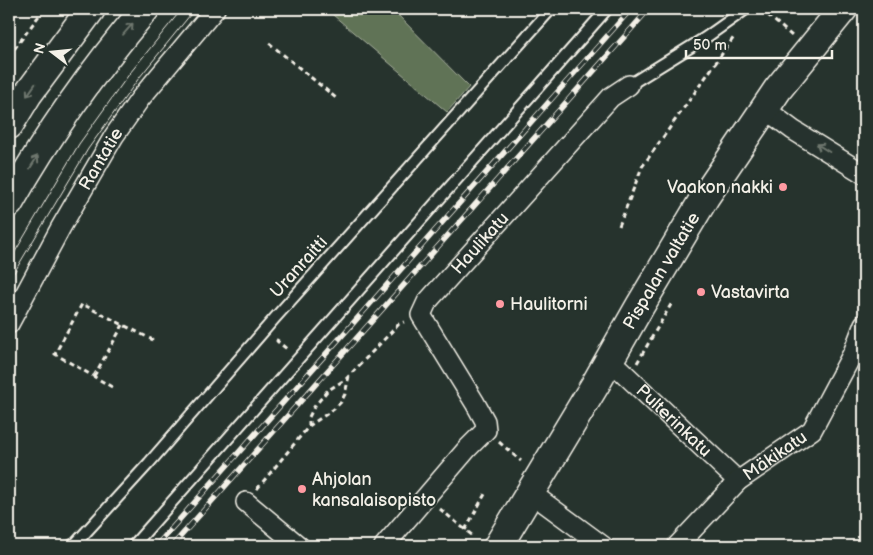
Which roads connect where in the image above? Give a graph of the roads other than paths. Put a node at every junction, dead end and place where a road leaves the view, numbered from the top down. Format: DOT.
graph roads {
  1 [pos="91,9"];
  2 [pos="145,9"];
  3 [pos="215,9"];
  4 [pos="551,9"];
  5 [pos="607,9"];
  6 [pos="746,9"];
  7 [pos="843,9"];
  8 [pos="629,85"];
  9 [pos="764,109"];
  10 [pos="9,125"];
  11 [pos="864,174"];
  12 [pos="9,204"];
  13 [pos="9,324"];
  14 [pos="864,324"];
  15 [pos="619,368"];
  16 [pos="738,481"];
  17 [pos="531,494"];
  18 [pos="246,502"];
  19 [pos="71,546"];
  20 [pos="133,546"];
  21 [pos="299,546"];
  22 [pos="384,546"];
  23 [pos="498,546"];
  24 [pos="603,546"];
  25 [pos="677,546"];
  1 -- 10 [label="main road, one-way"];
  12 -- 2 [label="main road, one-way"];
  3 -- 13 [label="street, Rantatie"];
  4 -- 19 [label="lane, Uranraitti"];
  5 -- 20 [label="lane"];
  6 -- 8 [label="lane"];
  7 -- 9 [label="main road, Pispalan valtatie"];
  8 -- 22 [label="street, Haulikatu"];
  11 -- 9 [label="street, one-way"];
  9 -- 15 [label="main road, Pispalan valtatie"];
  14 -- 16 [label="street, Mäkikatu"];
  15 -- 16 [label="street, Pulterinkatu"];
  15 -- 17 [label="main road, Pispalan valtatie"];
  16 -- 25 [label="street, Mäkikatu"];
  17 -- 23 [label="main road, Pispalan valtatie"];
  17 -- 24 [label="street"];
  18 -- 21 [label="street"];
}
